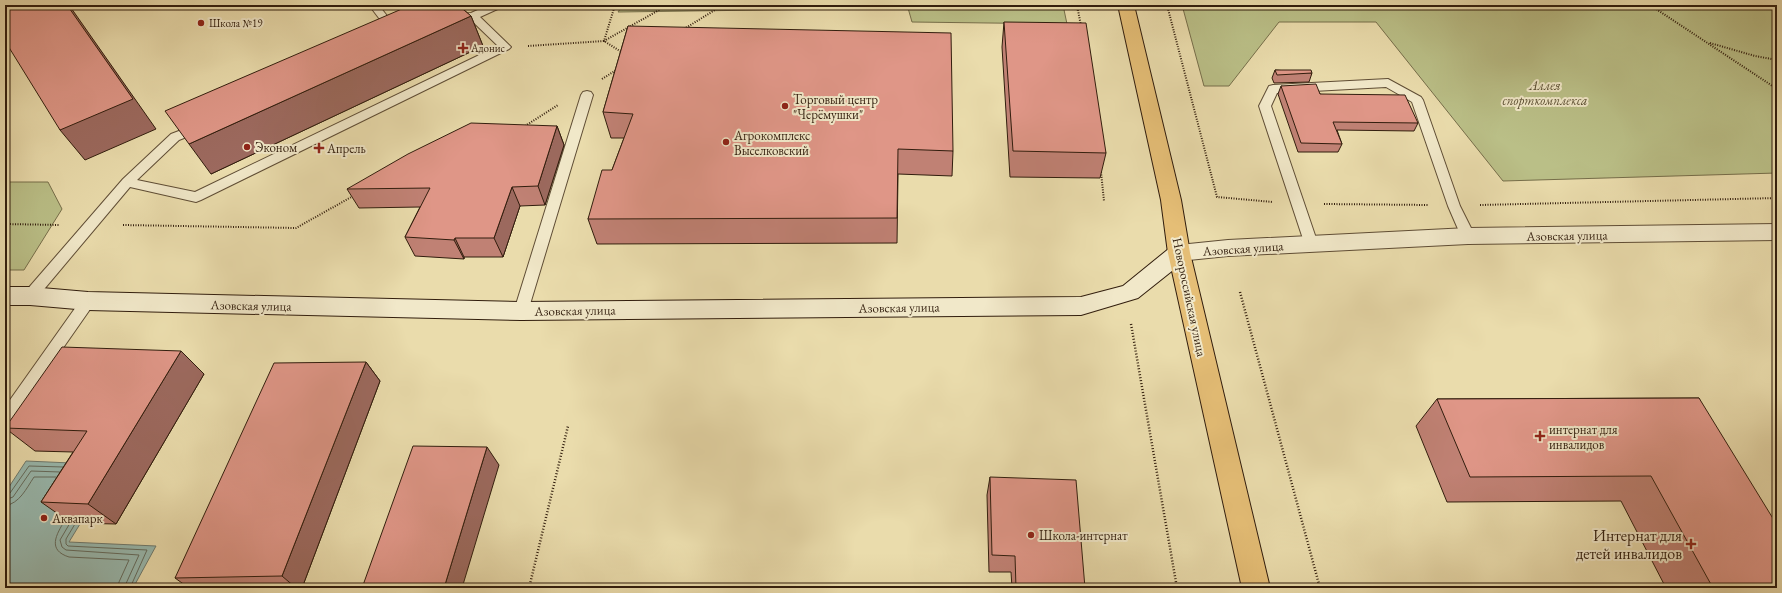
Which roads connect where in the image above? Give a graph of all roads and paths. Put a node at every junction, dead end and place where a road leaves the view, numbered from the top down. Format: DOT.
graph roads {
  1 [pos="376,5"];
  2 [pos="498,5"];
  3 [pos="615,5"];
  4 [pos="668,5"];
  5 [pos="723,5"];
  6 [pos="1068,5"];
  7 [pos="1077,5"];
  8 [pos="1126,5"];
  9 [pos="1167,5"];
  10 [pos="1650,5"];
  11 [pos="1078,10"];
  12 [pos="473,16"];
  13 [pos="452,18"];
  14 [pos="678,32"];
  15 [pos="1082,33"];
  16 [pos="401,39"];
  17 [pos="604,41"];
  18 [pos="1706,42"];
  19 [pos="505,47"];
  20 [pos="627,56"];
  21 [pos="1777,60"];
  22 [pos="620,68"];
  23 [pos="600,80"];
  24 [pos="1777,89"];
  25 [pos="587,95"];
  26 [pos="560,105"];
  27 [pos="212,122"];
  28 [pos="519,129"];
  29 [pos="1100,171"];
  30 [pos="127,182"];
  31 [pos="357,194"];
  32 [pos="1777,198"];
  33 [pos="1104,201"];
  34 [pos="1297,204"];
  35 [pos="1454,206"];
  36 [pos="5,224"];
  37 [pos="91,224"];
  38 [pos="1777,232"];
  39 [pos="1468,236"];
  40 [pos="1312,244"];
  41 [pos="1179,253"];
  42 [pos="1240,292"];
  43 [pos="5,296"];
  44 [pos="30,296"];
  45 [pos="88,301"];
  46 [pos="521,311"];
  47 [pos="1131,324"];
  48 [pos="5,419"];
  49 [pos="568,426"];
  50 [pos="529,588"];
  51 [pos="1177,588"];
  52 [pos="1256,588"];
  53 [pos="1320,588"];
  1 -- 16 [label="lane"];
  2 -- 12 [label="lane"];
  3 -- 17 [label="path"];
  4 -- 17 [label="path"];
  5 -- 14 [label="path"];
  6 -- 11 [label="path"];
  7 -- 11 [label="path"];
  8 -- 41 [label="main road, Новороссийская улица"];
  9 -- 34 [label="path"];
  10 -- 18 [label="path"];
  11 -- 15 [label="path"];
  12 -- 13 [label="lane"];
  12 -- 19 [label="lane"];
  17 -- 19 [label="path"];
  17 -- 20 [label="path"];
  18 -- 21 [label="path"];
  18 -- 24 [label="path"];
  19 -- 30 [label="lane"];
  22 -- 23 [label="path"];
  25 -- 46 [label="lane"];
  26 -- 28 [label="path"];
  27 -- 30 [label="lane"];
  29 -- 33 [label="path"];
  30 -- 37 [label="lane"];
  31 -- 37 [label="path"];
  32 -- 35 [label="path"];
  34 -- 35 [label="path"];
  34 -- 35 [label="lane"];
  34 -- 40 [label="lane"];
  35 -- 39 [label="lane"];
  36 -- 37 [label="path"];
  37 -- 44 [label="lane"];
  38 -- 39 [label="main road, Азовская улица"];
  39 -- 40 [label="main road, Азовская улица"];
  40 -- 41 [label="main road, Азовская улица"];
  41 -- 46 [label="main road, Азовская улица"];
  41 -- 52 [label="main road, Новороссийская улица"];
  42 -- 53 [label="path"];
  43 -- 44 [label="main road, Азовская улица"];
  44 -- 45 [label="main road, Азовская улица"];
  45 -- 46 [label="main road, Азовская улица"];
  45 -- 48 [label="lane"];
  47 -- 51 [label="path"];
  49 -- 50 [label="path"];
}
